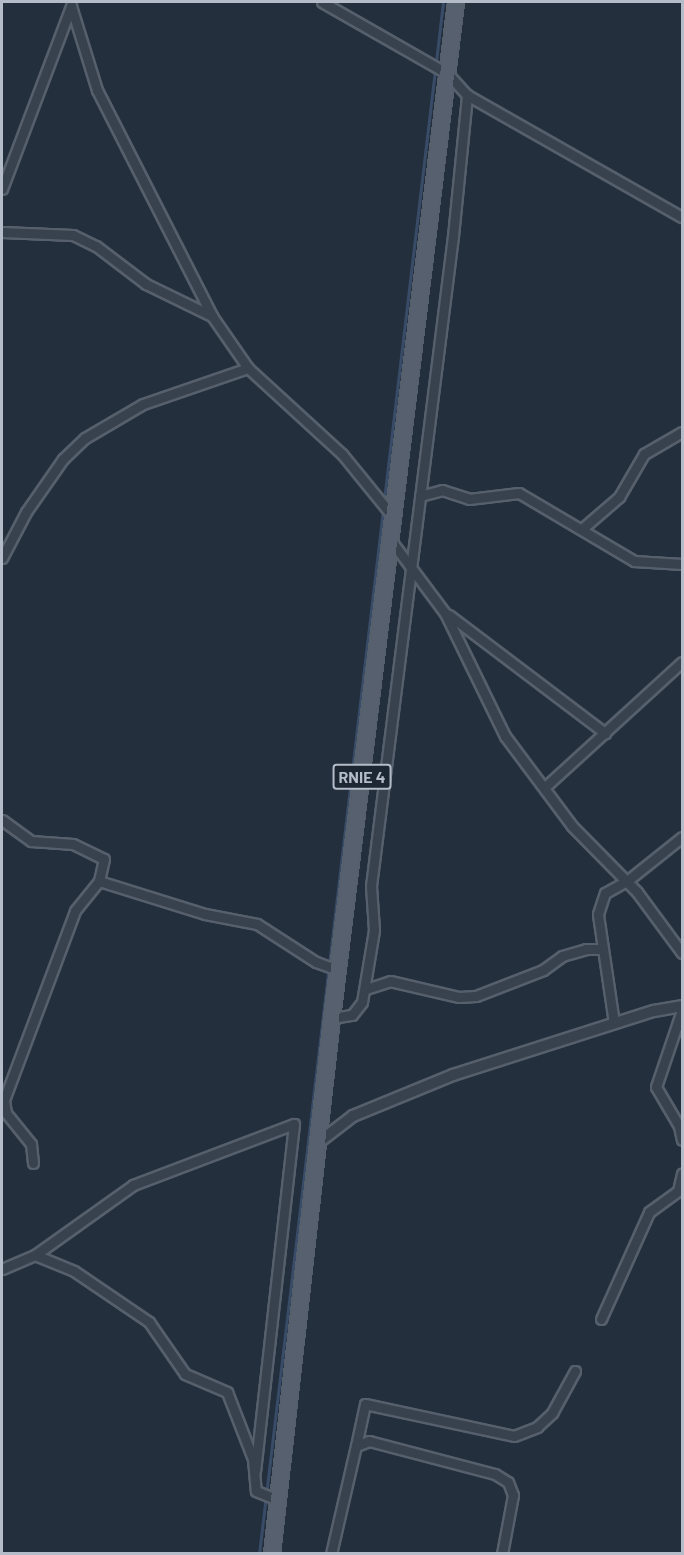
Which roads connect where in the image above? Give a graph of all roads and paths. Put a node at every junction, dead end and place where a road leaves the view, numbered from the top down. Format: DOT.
graph roads {
  1 [pos="322,2"];
  2 [pos="456,2"];
  3 [pos="71,4"];
  4 [pos="448,74"];
  5 [pos="467,95"];
  6 [pos="2,189"];
  7 [pos="682,217"];
  8 [pos="2,232"];
  9 [pos="212,316"];
  10 [pos="248,368"];
  11 [pos="682,432"];
  12 [pos="420,496"];
  13 [pos="395,520"];
  14 [pos="583,528"];
  15 [pos="392,542"];
  16 [pos="2,558"];
  17 [pos="682,564"];
  18 [pos="411,567"];
  19 [pos="445,613"];
  20 [pos="682,662"];
  21 [pos="605,733"];
  22 [pos="545,788"];
  23 [pos="2,820"];
  24 [pos="682,837"];
  25 [pos="99,880"];
  26 [pos="627,881"];
  27 [pos="601,949"];
  28 [pos="682,953"];
  29 [pos="332,968"];
  30 [pos="366,988"];
  31 [pos="682,1008"];
  32 [pos="332,1018"];
  33 [pos="614,1023"];
  34 [pos="682,1140"];
  35 [pos="318,1142"];
  36 [pos="33,1163"];
  37 [pos="682,1173"];
  38 [pos="35,1255"];
  39 [pos="2,1269"];
  40 [pos="601,1319"];
  41 [pos="575,1371"];
  42 [pos="356,1446"];
  43 [pos="255,1470"];
  44 [pos="278,1500"];
  45 [pos="272,1554"];
  46 [pos="331,1554"];
  47 [pos="502,1554"];
  1 -- 4 [label="street"];
  2 -- 4 [label="main road, RNIE 4"];
  3 -- 6 [label="street"];
  3 -- 9 [label="street"];
  4 -- 5 [label="street"];
  4 -- 13 [label="main road, RNIE 4"];
  5 -- 7 [label="street"];
  5 -- 12 [label="street"];
  8 -- 9 [label="street"];
  9 -- 10 [label="street"];
  10 -- 13 [label="street"];
  10 -- 16 [label="street"];
  11 -- 14 [label="street"];
  12 -- 14 [label="street"];
  12 -- 18 [label="street"];
  13 -- 15 [label="main road, RNIE 4"];
  14 -- 17 [label="street"];
  15 -- 18 [label="street"];
  15 -- 29 [label="main road, RNIE 4"];
  18 -- 19 [label="street"];
  18 -- 30 [label="street"];
  19 -- 21 [label="street"];
  19 -- 22 [label="street"];
  20 -- 21 [label="street"];
  21 -- 22 [label="street"];
  22 -- 26 [label="street"];
  23 -- 25 [label="street"];
  24 -- 26 [label="street"];
  25 -- 29 [label="street"];
  25 -- 36 [label="street"];
  26 -- 27 [label="street"];
  26 -- 28 [label="street"];
  27 -- 30 [label="street"];
  27 -- 33 [label="street"];
  29 -- 32 [label="main road, RNIE 4"];
  30 -- 32 [label="street"];
  31 -- 33 [label="street"];
  31 -- 34 [label="street"];
  32 -- 35 [label="main road, RNIE 4"];
  33 -- 35 [label="street"];
  35 -- 44 [label="main road, RNIE 4"];
  37 -- 40 [label="street"];
  38 -- 39 [label="street"];
  38 -- 43 [label="street"];
  38 -- 43 [label="street"];
  41 -- 42 [label="street"];
  42 -- 46 [label="street"];
  42 -- 47 [label="street"];
  43 -- 44 [label="street"];
  44 -- 45 [label="main road, RNIE 4"];
}
